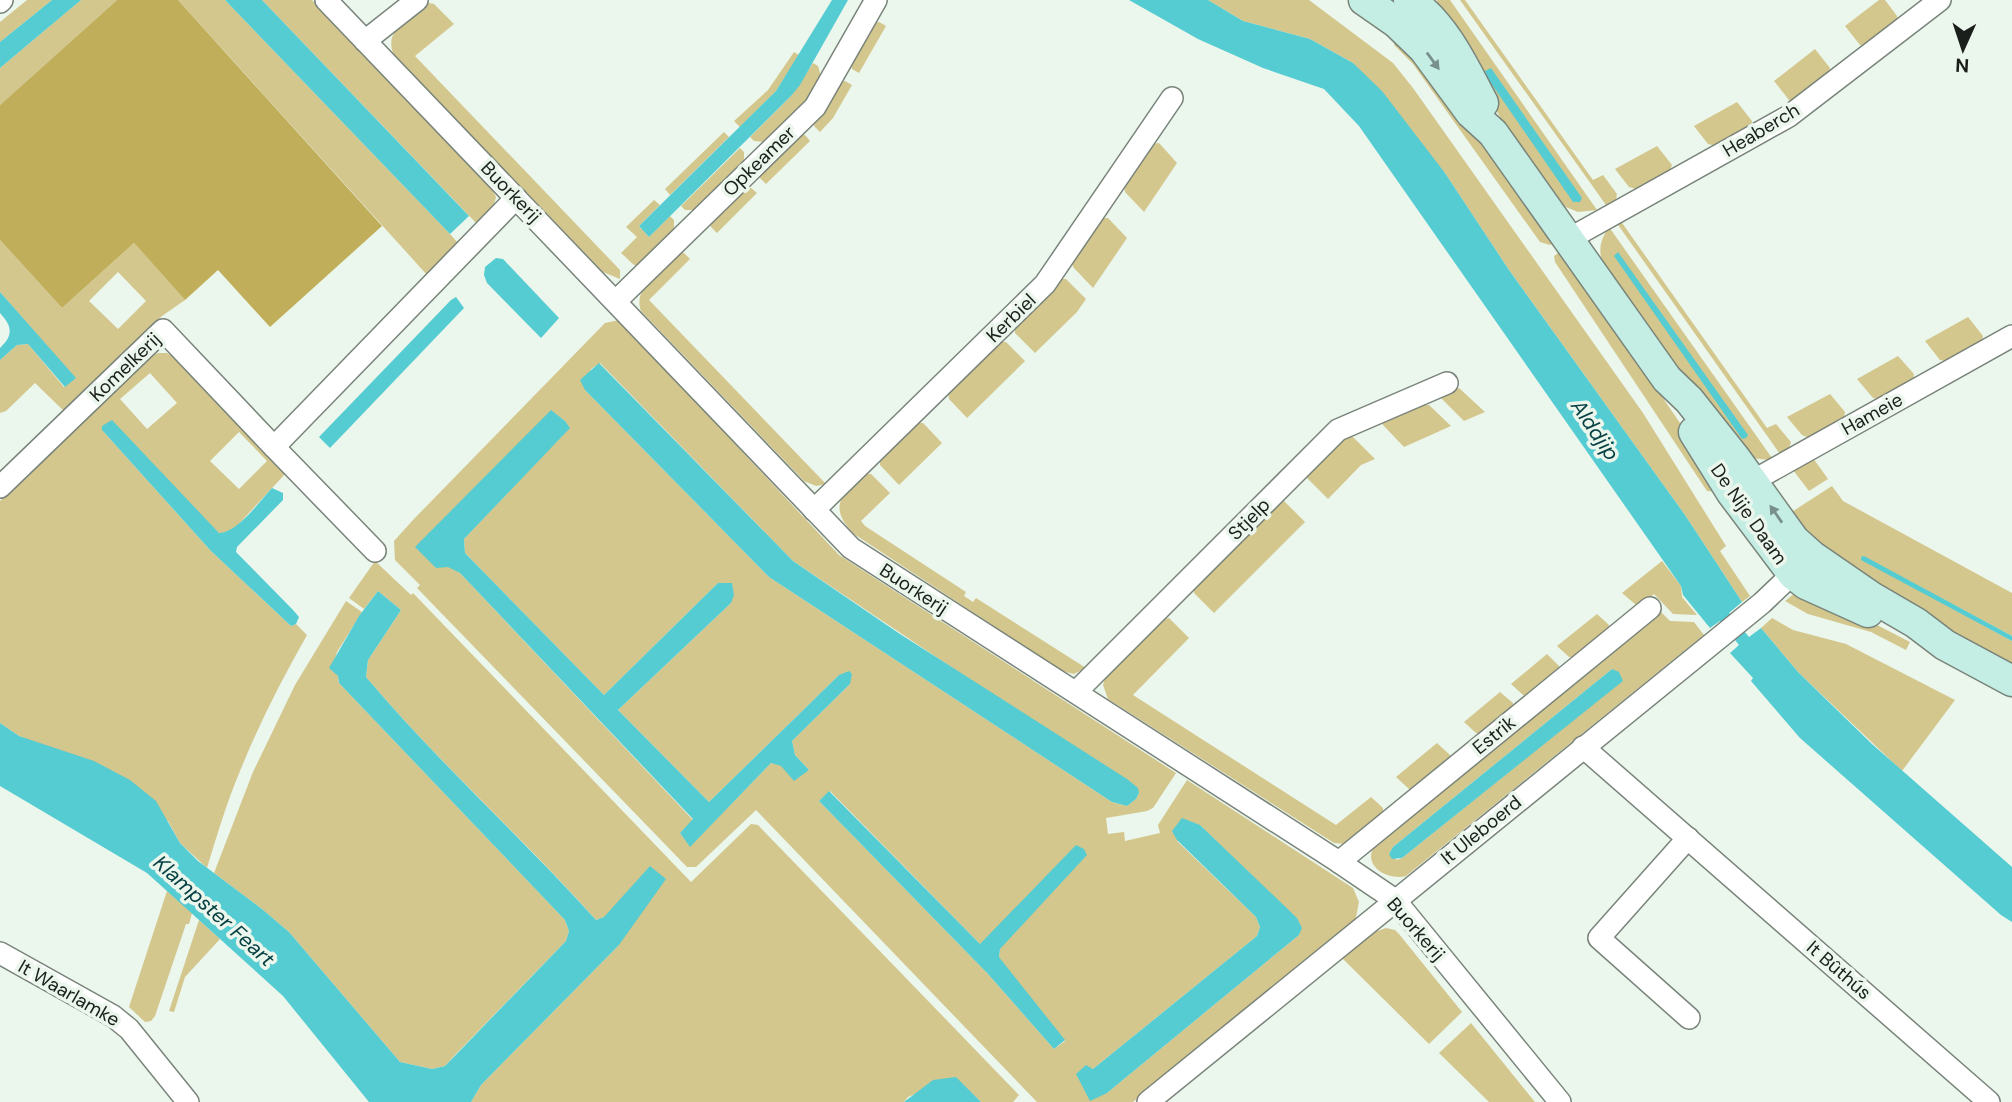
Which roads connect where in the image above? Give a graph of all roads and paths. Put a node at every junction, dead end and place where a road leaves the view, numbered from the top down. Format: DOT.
graph roads {
  1 [pos="327,0"];
  2 [pos="417,0"];
  3 [pos="876,0"];
  4 [pos="1364,0"];
  5 [pos="1940,0"];
  6 [pos="1408,6"];
  7 [pos="365,41"];
  8 [pos="1172,98"];
  9 [pos="516,198"];
  10 [pos="1569,239"];
  11 [pos="616,302"];
  12 [pos="2012,336"];
  13 [pos="1447,383"];
  14 [pos="274,447"];
  15 [pos="0,487"];
  16 [pos="1743,487"];
  17 [pos="814,510"];
  18 [pos="375,551"];
  19 [pos="1803,565"];
  20 [pos="1650,608"];
  21 [pos="2012,681"];
  22 [pos="1076,692"];
  23 [pos="1583,747"];
  24 [pos="1688,838"];
  25 [pos="1339,862"];
  26 [pos="1395,900"];
  27 [pos="0,953"];
  28 [pos="1689,1018"];
  29 [pos="188,1102"];
  30 [pos="1147,1102"];
  31 [pos="1560,1102"];
  32 [pos="1989,1102"];
  1 -- 7 [label="street, Buorkerij"];
  2 -- 7 [label="street"];
  3 -- 11 [label="street, Opkeamer"];
  4 -- 6 [label="street, De Nije Daam"];
  5 -- 10 [label="street, Heaberch"];
  6 -- 10 [label="street, De Nije Daam"];
  7 -- 9 [label="street, Buorkerij"];
  8 -- 17 [label="street, Kerbiel"];
  9 -- 11 [label="street, Buorkerij"];
  9 -- 14 [label="street"];
  10 -- 16 [label="street, De Nije Daam"];
  11 -- 17 [label="street, Buorkerij"];
  12 -- 16 [label="street, Hameie"];
  13 -- 22 [label="street, Stjelp"];
  14 -- 15 [label="street, Komelkerij"];
  14 -- 18 [label="street, Komelkerij"];
  16 -- 19 [label="street, De Nije Daam"];
  17 -- 22 [label="street, Buorkerij"];
  19 -- 21 [label="street, De Nije Daam"];
  19 -- 23 [label="street, It Uleboerd"];
  20 -- 25 [label="street, Estrik"];
  22 -- 25 [label="street, Buorkerij"];
  23 -- 24 [label="street, It Bûthús"];
  23 -- 26 [label="street, It Uleboerd"];
  24 -- 28 [label="street"];
  24 -- 32 [label="street, It Bûthús"];
  25 -- 26 [label="street, Buorkerij"];
  26 -- 30 [label="street, It Uleboerd"];
  26 -- 31 [label="street, Buorkerij"];
  27 -- 29 [label="street, It Waarlamke"];
}
